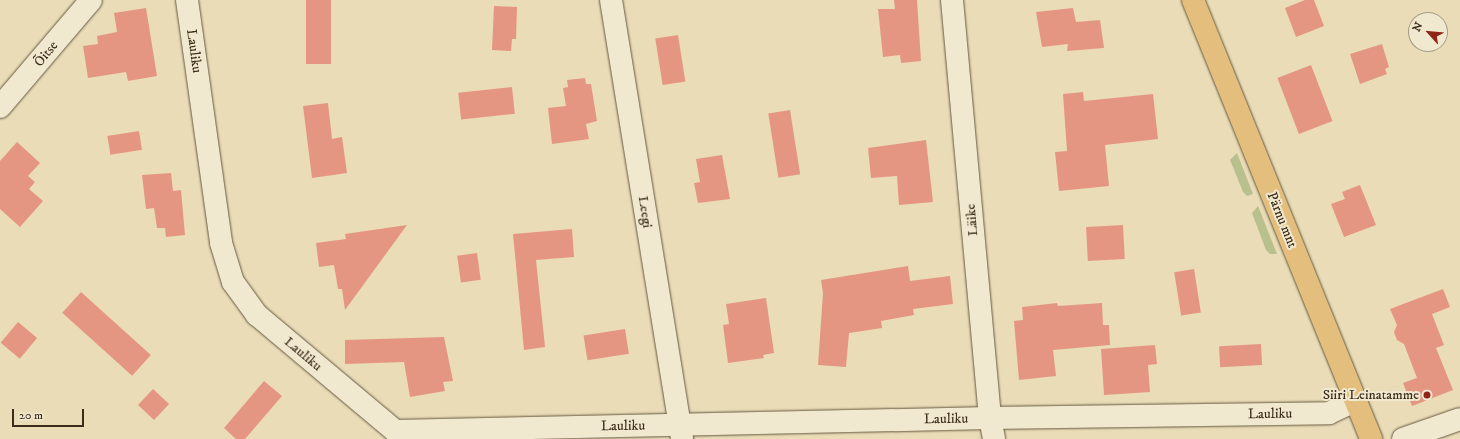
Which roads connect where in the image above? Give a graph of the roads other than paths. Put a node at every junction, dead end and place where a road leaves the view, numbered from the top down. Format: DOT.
graph roads {
  1 [pos="91,0"];
  2 [pos="187,0"];
  3 [pos="611,0"];
  4 [pos="952,0"];
  5 [pos="1193,0"];
  6 [pos="0,107"];
  7 [pos="1355,401"];
  8 [pos="990,418"];
  9 [pos="1460,419"];
  10 [pos="681,432"];
  11 [pos="994,439"];
  12 [pos="1371,439"];
  13 [pos="1403,439"];
  1 -- 6 [label="street, Õitse"];
  2 -- 10 [label="street, Lauliku"];
  3 -- 10 [label="street, Leegi"];
  4 -- 8 [label="street, Läike"];
  5 -- 7 [label="main road, Pärnu mnt"];
  7 -- 8 [label="street, Lauliku"];
  7 -- 12 [label="main road, Pärnu mnt"];
  8 -- 10 [label="street, Lauliku"];
  8 -- 11 [label="street, Läike"];
  9 -- 13 [label="street"];
}
